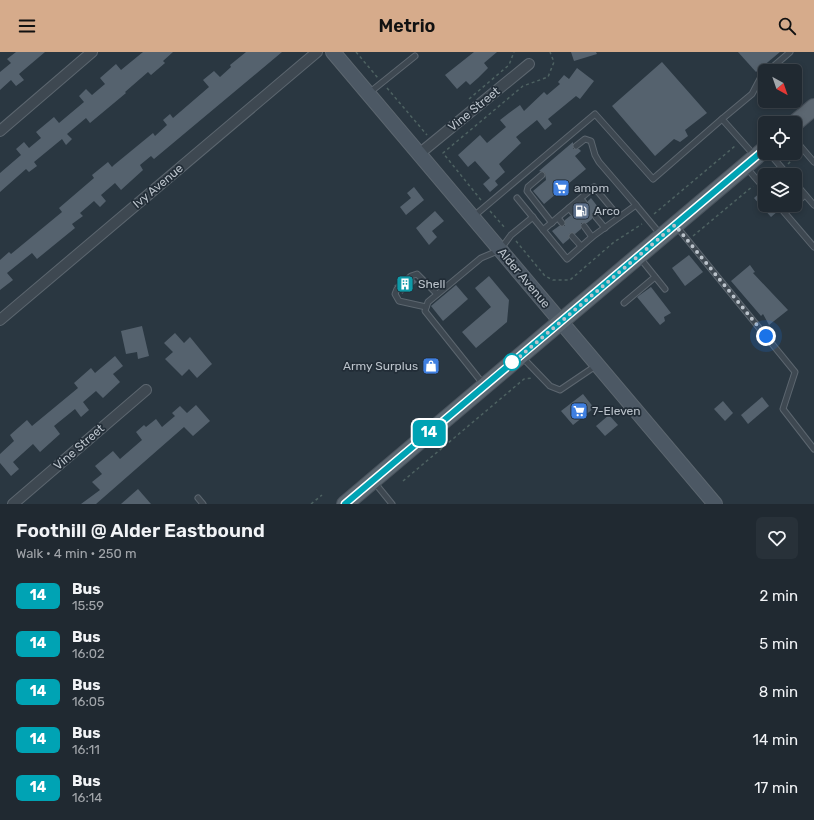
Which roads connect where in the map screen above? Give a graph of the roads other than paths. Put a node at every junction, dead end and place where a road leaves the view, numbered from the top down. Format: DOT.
graph roads {
  1 [pos="92,52"];
  2 [pos="317,52"];
  3 [pos="333,52"];
  4 [pos="790,52"];
  5 [pos="414,56"];
  6 [pos="529,64"];
  7 [pos="776,64"];
  8 [pos="758,83"];
  9 [pos="368,94"];
  10 [pos="814,107"];
  11 [pos="802,117"];
  12 [pos="722,119"];
  13 [pos="0,131"];
  14 [pos="576,146"];
  15 [pos="802,148"];
  16 [pos="419,154"];
  17 [pos="758,155"];
  18 [pos="758,157"];
  19 [pos="765,160"];
  20 [pos="814,162"];
  21 [pos="777,168"];
  22 [pos="542,175"];
  23 [pos="802,191"];
  24 [pos="805,195"];
  25 [pos="802,197"];
  26 [pos="517,198"];
  27 [pos="580,199"];
  28 [pos="584,204"];
  29 [pos="636,205"];
  30 [pos="814,205"];
  31 [pos="569,208"];
  32 [pos="785,212"];
  33 [pos="573,214"];
  34 [pos="595,216"];
  35 [pos="533,217"];
  36 [pos="619,217"];
  37 [pos="472,218"];
  38 [pos="558,218"];
  39 [pos="552,222"];
  40 [pos="562,223"];
  41 [pos="675,225"];
  42 [pos="584,226"];
  43 [pos="605,228"];
  44 [pos="543,230"];
  45 [pos="572,236"];
  46 [pos="662,236"];
  47 [pos="592,237"];
  48 [pos="581,246"];
  49 [pos="814,247"];
  50 [pos="500,250"];
  51 [pos="638,256"];
  52 [pos="412,276"];
  53 [pos="655,277"];
  54 [pos="397,288"];
  55 [pos="665,289"];
  56 [pos="437,294"];
  57 [pos="624,304"];
  58 [pos="426,307"];
  59 [pos="0,320"];
  60 [pos="560,322"];
  61 [pos="520,355"];
  62 [pos="597,365"];
  63 [pos="485,386"];
  64 [pos="146,390"];
  65 [pos="814,449"];
  66 [pos="373,480"];
  67 [pos="198,498"];
  68 [pos="349,503"];
  69 [pos="13,504"];
  70 [pos="202,504"];
  71 [pos="392,504"];
  72 [pos="715,504"];
  1 -- 13 [label="street"];
  2 -- 59 [label="street, Ivy Avenue"];
  3 -- 9 [label="main road, Alder Avenue"];
  4 -- 7 [label="lane"];
  5 -- 9 [label="lane"];
  6 -- 16 [label="street, Vine Street"];
  8 -- 12 [label="lane"];
  9 -- 16 [label="main road, Alder Avenue"];
  10 -- 11 [label="main road"];
  12 -- 17 [label="lane"];
  12 -- 37 [label="lane"];
  14 -- 29 [label="lane"];
  15 -- 20 [label="lane"];
  16 -- 37 [label="main road, Alder Avenue"];
  18 -- 41 [label="main road"];
  19 -- 21 [label="lane"];
  22 -- 39 [label="lane"];
  23 -- 24 [label="lane"];
  24 -- 25 [label="lane"];
  24 -- 30 [label="lane"];
  26 -- 35 [label="lane"];
  27 -- 28 [label="lane"];
  27 -- 31 [label="lane"];
  27 -- 36 [label="lane"];
  29 -- 36 [label="lane"];
  29 -- 46 [label="lane"];
  31 -- 33 [label="lane"];
  31 -- 38 [label="lane"];
  32 -- 49 [label="lane"];
  34 -- 43 [label="lane"];
  35 -- 44 [label="lane"];
  35 -- 50 [label="lane"];
  36 -- 43 [label="lane"];
  37 -- 50 [label="main road, Alder Avenue"];
  38 -- 39 [label="lane"];
  38 -- 40 [label="lane"];
  39 -- 44 [label="lane"];
  41 -- 46 [label="main road"];
  41 -- 65 [label="lane"];
  42 -- 47 [label="lane"];
  43 -- 47 [label="lane"];
  44 -- 48 [label="lane"];
  45 -- 48 [label="lane"];
  46 -- 51 [label="main road"];
  47 -- 48 [label="lane"];
  50 -- 56 [label="lane"];
  50 -- 60 [label="main road, Alder Avenue"];
  51 -- 53 [label="lane"];
  51 -- 60 [label="main road"];
  52 -- 56 [label="lane"];
  53 -- 55 [label="lane"];
  53 -- 57 [label="lane"];
  54 -- 58 [label="lane"];
  56 -- 58 [label="lane"];
  58 -- 63 [label="lane"];
  60 -- 61 [label="main road"];
  60 -- 62 [label="main road, Alder Avenue"];
  61 -- 62 [label="lane"];
  61 -- 63 [label="main road"];
  62 -- 72 [label="main road, Alder Avenue"];
  63 -- 66 [label="main road"];
  64 -- 69 [label="street, Vine Street"];
  66 -- 68 [label="main road"];
  66 -- 71 [label="lane"];
  67 -- 70 [label="lane"];
}
